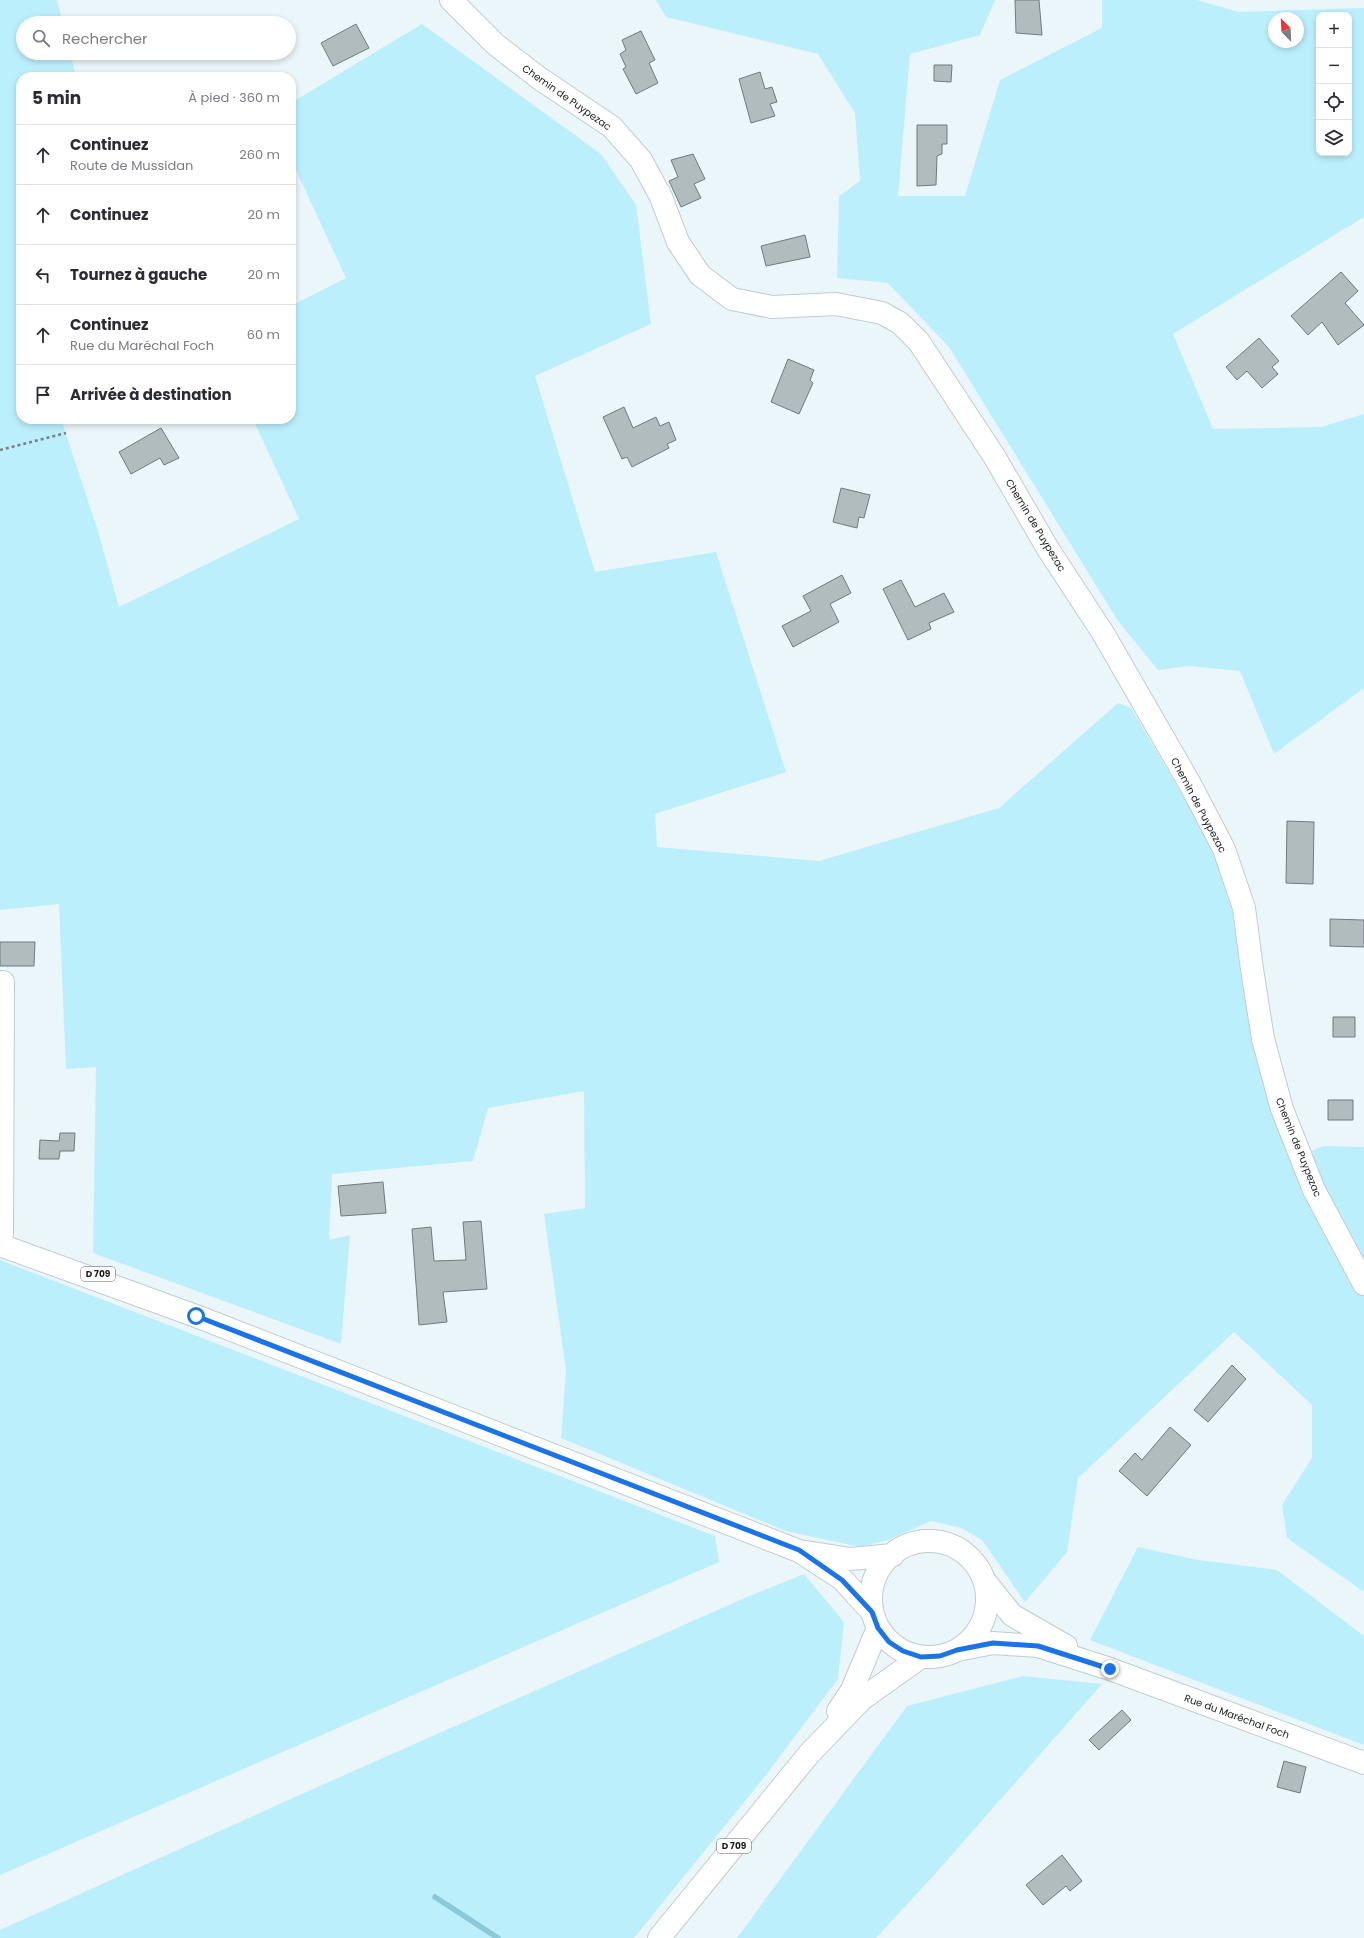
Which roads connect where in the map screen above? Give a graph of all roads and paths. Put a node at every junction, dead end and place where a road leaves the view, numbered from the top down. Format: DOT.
graph roads {
  1 [pos="451,0"];
  2 [pos="66,433"];
  3 [pos="0,450"];
  4 [pos="3,982"];
  5 [pos="0,1238"];
  6 [pos="1364,1284"];
  7 [pos="799,1550"];
  8 [pos="893,1555"];
  9 [pos="984,1580"];
  10 [pos="875,1620"];
  11 [pos="957,1650"];
  12 [pos="921,1657"];
  13 [pos="1110,1669"];
  14 [pos="809,1754"];
  15 [pos="1364,1764"];
  16 [pos="659,1938"];
  1 -- 6 [label="main road, Chemin de Puypezac"];
  2 -- 3 [label="path"];
  4 -- 5 [label="main road"];
  5 -- 7 [label="main road, D 709"];
  7 -- 8 [label="main road, D 709"];
  7 -- 10 [label="main road, D 709"];
  8 -- 9 [label="main road"];
  8 -- 10 [label="main road"];
  9 -- 11 [label="main road"];
  9 -- 13 [label="main road, Rue du Maréchal Foch"];
  10 -- 12 [label="main road"];
  10 -- 14 [label="main road, D 709"];
  11 -- 12 [label="main road"];
  11 -- 13 [label="main road, Rue du Maréchal Foch"];
  12 -- 14 [label="main road, D 709"];
  13 -- 15 [label="main road, Rue du Maréchal Foch"];
  14 -- 16 [label="main road, D 709"];
}
